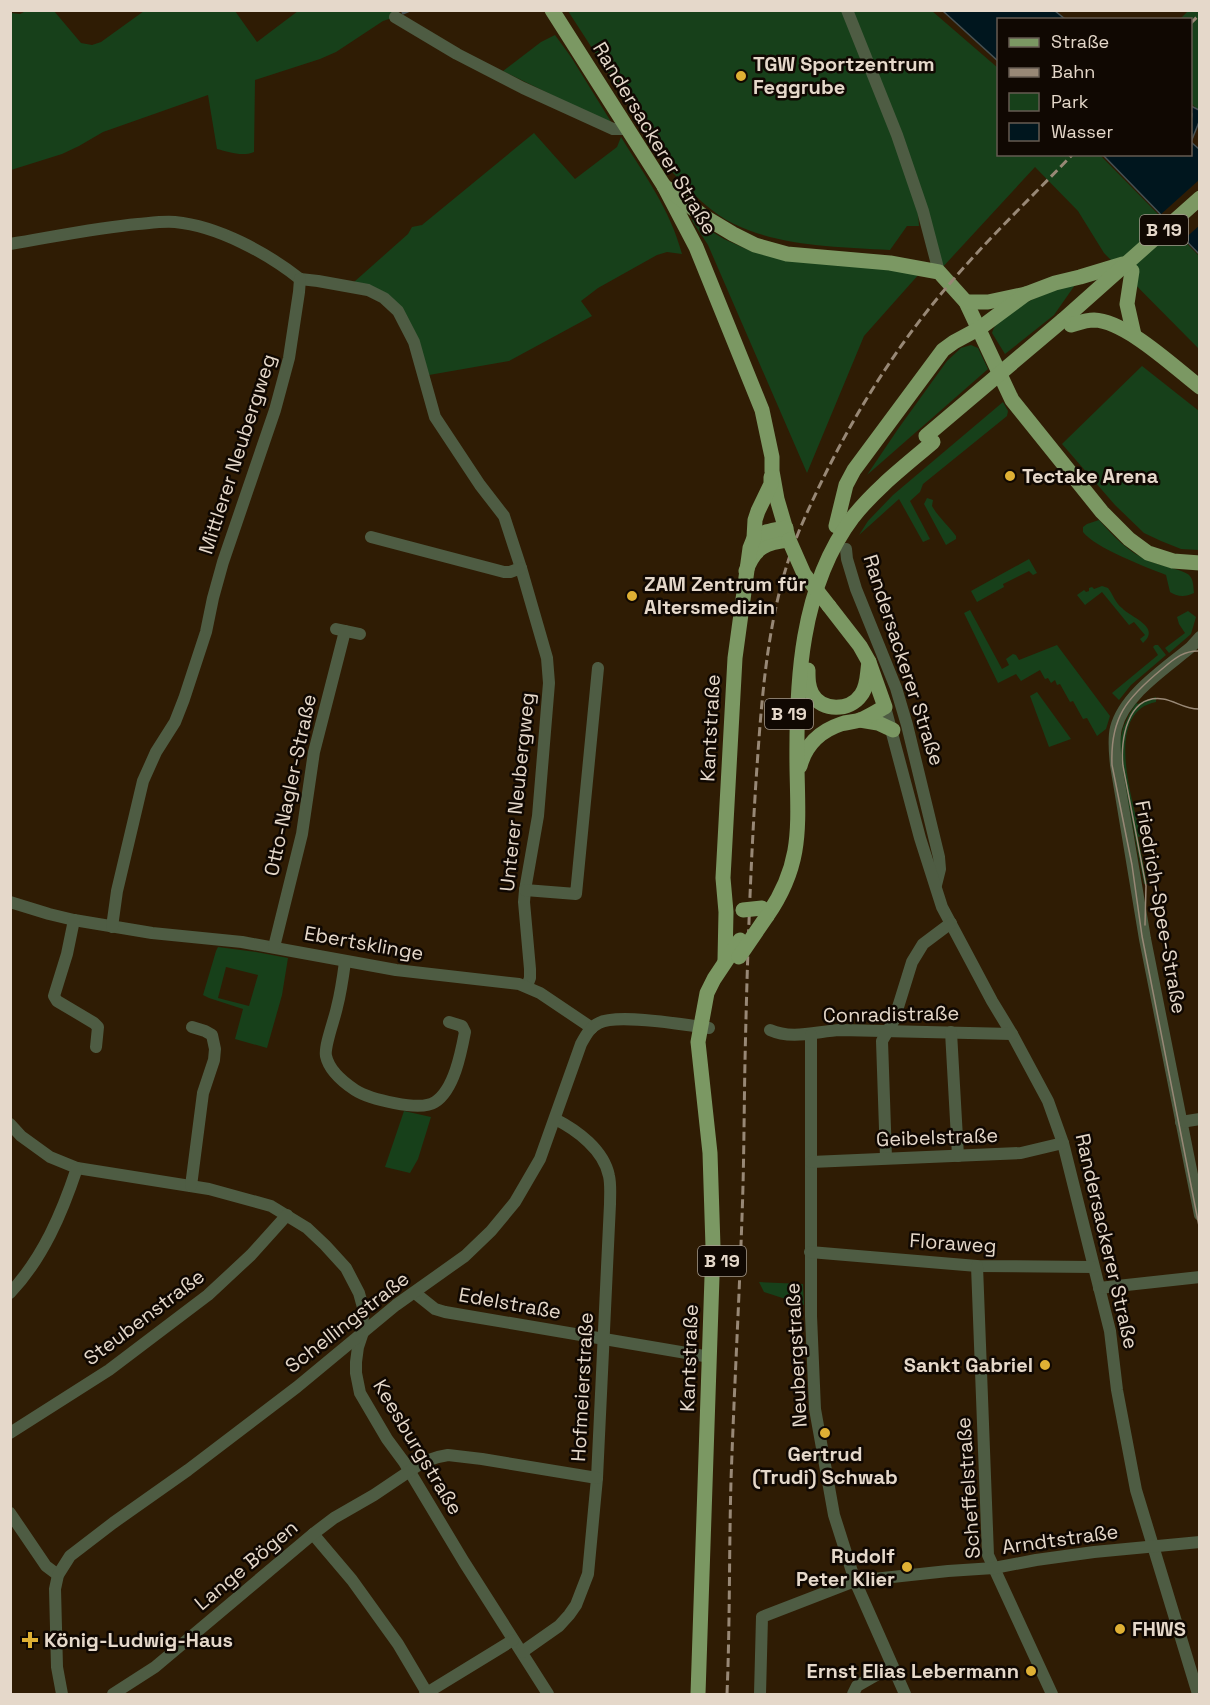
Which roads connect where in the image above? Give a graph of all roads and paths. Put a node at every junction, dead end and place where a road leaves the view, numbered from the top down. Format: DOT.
graph roads {
  1 [pos="552,10"];
  2 [pos="847,10"];
  3 [pos="395,17"];
  4 [pos="627,129"];
  5 [pos="664,186"];
  6 [pos="1200,198"];
  7 [pos="1200,210"];
  8 [pos="10,244"];
  9 [pos="1130,267"];
  10 [pos="934,271"];
  11 [pos="300,279"];
  12 [pos="1026,294"];
  13 [pos="966,302"];
  14 [pos="1071,325"];
  15 [pos="980,328"];
  16 [pos="1134,335"];
  17 [pos="1200,387"];
  18 [pos="930,439"];
  19 [pos="773,466"];
  20 [pos="854,516"];
  21 [pos="836,526"];
  22 [pos="787,534"];
  23 [pos="371,537"];
  24 [pos="754,538"];
  25 [pos="846,545"];
  26 [pos="1200,563"];
  27 [pos="521,568"];
  28 [pos="746,570"];
  29 [pos="360,634"];
  30 [pos="1200,637"];
  31 [pos="869,662"];
  32 [pos="598,668"];
  33 [pos="885,707"];
  34 [pos="860,720"];
  35 [pos="892,730"];
  36 [pos="797,774"];
  37 [pos="723,889"];
  38 [pos="935,889"];
  39 [pos="525,890"];
  40 [pos="10,902"];
  41 [pos="765,909"];
  42 [pos="74,920"];
  43 [pos="951,923"];
  44 [pos="112,927"];
  45 [pos="274,947"];
  46 [pos="732,959"];
  47 [pos="345,962"];
  48 [pos="527,986"];
  49 [pos="449,1022"];
  50 [pos="192,1027"];
  51 [pos="704,1027"];
  52 [pos="592,1028"];
  53 [pos="770,1030"];
  54 [pos="888,1030"];
  55 [pos="951,1032"];
  56 [pos="1012,1034"];
  57 [pos="811,1035"];
  58 [pos="96,1047"];
  59 [pos="555,1119"];
  60 [pos="1200,1119"];
  61 [pos="1180,1122"];
  62 [pos="10,1124"];
  63 [pos="1064,1143"];
  64 [pos="958,1156"];
  65 [pos="886,1158"];
  66 [pos="811,1162"];
  67 [pos="77,1168"];
  68 [pos="191,1186"];
  69 [pos="287,1215"];
  70 [pos="1200,1215"];
  71 [pos="810,1252"];
  72 [pos="977,1266"];
  73 [pos="1093,1267"];
  74 [pos="1200,1276"];
  75 [pos="1099,1288"];
  76 [pos="10,1293"];
  77 [pos="414,1293"];
  78 [pos="363,1332"];
  79 [pos="604,1339"];
  80 [pos="710,1357"];
  81 [pos="10,1433"];
  82 [pos="409,1471"];
  83 [pos="597,1478"];
  84 [pos="10,1513"];
  85 [pos="313,1534"];
  86 [pos="1200,1542"];
  87 [pos="1153,1547"];
  88 [pos="994,1568"];
  89 [pos="58,1575"];
  90 [pos="855,1581"];
  91 [pos="513,1640"];
  92 [pos="522,1652"];
  93 [pos="892,1666"];
  94 [pos="426,1694"];
  95 [pos="700,1694"];
  96 [pos="62,1695"];
  97 [pos="113,1695"];
  98 [pos="548,1695"];
  99 [pos="760,1695"];
  100 [pos="853,1695"];
  101 [pos="905,1695"];
  102 [pos="1052,1695"];
  103 [pos="1198,1695"];
  1 -- 4 [label="main road, Randersackerer Straße"];
  2 -- 10 [label="street"];
  3 -- 4 [label="street"];
  4 -- 5 [label="main road, Randersackerer Straße"];
  5 -- 10 [label="main road"];
  5 -- 19 [label="main road, Randersackerer Straße"];
  6 -- 9 [label="main road, B 19"];
  7 -- 9 [label="main road, B 19"];
  8 -- 11 [label="street"];
  9 -- 12 [label="main road"];
  9 -- 14 [label="main road, B 19"];
  9 -- 16 [label="main road"];
  9 -- 18 [label="main road, B 19, bridge"];
  10 -- 13 [label="main road"];
  11 -- 27 [label="street, Unterer Neubergweg"];
  11 -- 44 [label="street, Mittlerer Neubergweg"];
  12 -- 13 [label="main road"];
  12 -- 15 [label="main road"];
  13 -- 15 [label="main road"];
  14 -- 16 [label="main road"];
  14 -- 18 [label="main road, B 19"];
  15 -- 21 [label="main road"];
  15 -- 26 [label="main road"];
  16 -- 17 [label="main road"];
  18 -- 20 [label="main road, B 19"];
  18 -- 21 [label="main road, B 19"];
  19 -- 22 [label="main road, Randersackerer Straße"];
  19 -- 24 [label="main road, Kantstraße"];
  20 -- 25 [label="main road"];
  20 -- 36 [label="main road, B 19"];
  21 -- 41 [label="main road, B 19"];
  22 -- 24 [label="main road"];
  22 -- 28 [label="main road, Kantstraße"];
  22 -- 31 [label="main road, Randersackerer Straße, bridge"];
  23 -- 27 [label="street"];
  24 -- 28 [label="main road, Kantstraße"];
  25 -- 31 [label="main road"];
  25 -- 38 [label="street, Randersackerer Straße"];
  27 -- 39 [label="street, Unterer Neubergweg"];
  28 -- 37 [label="main road, Kantstraße"];
  29 -- 45 [label="street, Otto-Nagler-Straße"];
  30 -- 61 [label="street, Friedrich-Spee-Straße"];
  31 -- 33 [label="main road, Randersackerer Straße"];
  32 -- 39 [label="street"];
  33 -- 34 [label="main road"];
  33 -- 35 [label="street, Randersackerer Straße"];
  34 -- 35 [label="main road"];
  34 -- 36 [label="main road"];
  35 -- 38 [label="street, Randersackerer Straße"];
  36 -- 41 [label="main road, B 19"];
  37 -- 41 [label="main road, bridge"];
  37 -- 46 [label="main road, Kantstraße"];
  38 -- 43 [label="street, Randersackerer Straße"];
  39 -- 48 [label="street, Unterer Neubergweg"];
  40 -- 42 [label="street, Ebertsklinge"];
  41 -- 46 [label="main road, B 19, bridge"];
  41 -- 46 [label="main road, B 19"];
  42 -- 44 [label="street, Ebertsklinge"];
  42 -- 58 [label="street"];
  43 -- 54 [label="street"];
  43 -- 56 [label="street, Randersackerer Straße"];
  44 -- 45 [label="street, Ebertsklinge"];
  45 -- 47 [label="street, Ebertsklinge"];
  46 -- 51 [label="main road, B 19"];
  47 -- 48 [label="street, Ebertsklinge"];
  47 -- 49 [label="street"];
  48 -- 52 [label="street, Ebertsklinge"];
  50 -- 68 [label="street"];
  51 -- 52 [label="street"];
  51 -- 80 [label="main road, Kantstraße / B 19"];
  51 -- 95 [label="main road, B 19"];
  52 -- 59 [label="street, Schellingstraße"];
  53 -- 57 [label="street, Conradistraße"];
  54 -- 55 [label="street, Conradistraße"];
  54 -- 57 [label="street, Conradistraße"];
  54 -- 65 [label="street"];
  55 -- 56 [label="street, Conradistraße"];
  55 -- 64 [label="street"];
  56 -- 63 [label="street, Randersackerer Straße"];
  57 -- 66 [label="street, Neubergstraße"];
  59 -- 77 [label="street, Schellingstraße"];
  59 -- 79 [label="street, Hofmeierstraße"];
  60 -- 61 [label="street"];
  61 -- 70 [label="street, Friedrich-Spee-Straße"];
  62 -- 67 [label="street, Keesburgstraße"];
  63 -- 64 [label="street, Geibelstraße"];
  63 -- 73 [label="street, Randersackerer Straße"];
  64 -- 65 [label="street, Geibelstraße"];
  65 -- 66 [label="street, Geibelstraße"];
  66 -- 71 [label="street, Neubergstraße"];
  67 -- 68 [label="street, Keesburgstraße"];
  67 -- 76 [label="street"];
  68 -- 69 [label="street, Keesburgstraße"];
  69 -- 78 [label="street, Keesburgstraße"];
  69 -- 81 [label="street, Steubenstraße"];
  71 -- 72 [label="street, Floraweg"];
  71 -- 90 [label="street, Neubergstraße"];
  72 -- 73 [label="street, Floraweg"];
  72 -- 88 [label="street, Scheffelstraße"];
  73 -- 75 [label="street, Randersackerer Straße"];
  74 -- 75 [label="street"];
  75 -- 87 [label="street, Randersackerer Straße"];
  77 -- 78 [label="street, Schellingstraße"];
  77 -- 79 [label="street, Edelstraße"];
  78 -- 82 [label="street, Keesburgstraße"];
  78 -- 89 [label="street, Schellingstraße"];
  79 -- 80 [label="street, Edelstraße"];
  79 -- 83 [label="street, Hofmeierstraße"];
  80 -- 95 [label="main road, Kantstraße / B 19"];
  82 -- 83 [label="street, Lange Bögen"];
  82 -- 85 [label="street, Lange Bögen"];
  82 -- 91 [label="street, Keesburgstraße"];
  83 -- 92 [label="street, Hofmeierstraße"];
  84 -- 89 [label="street"];
  85 -- 94 [label="street"];
  85 -- 97 [label="street, Lange Bögen"];
  86 -- 87 [label="street, Arndtstraße"];
  87 -- 88 [label="street, Arndtstraße"];
  87 -- 103 [label="street, Randersackerer Straße"];
  88 -- 90 [label="street, Arndtstraße"];
  88 -- 102 [label="street, Scheffelstraße"];
  89 -- 96 [label="street, Schellingstraße"];
  90 -- 93 [label="street, Neubergstraße"];
  90 -- 99 [label="street, Arndtstraße"];
  91 -- 92 [label="street, Keesburgstraße"];
  91 -- 94 [label="street"];
  92 -- 98 [label="street, Keesburgstraße"];
  93 -- 100 [label="street"];
  93 -- 101 [label="street, Neubergstraße"];
}
